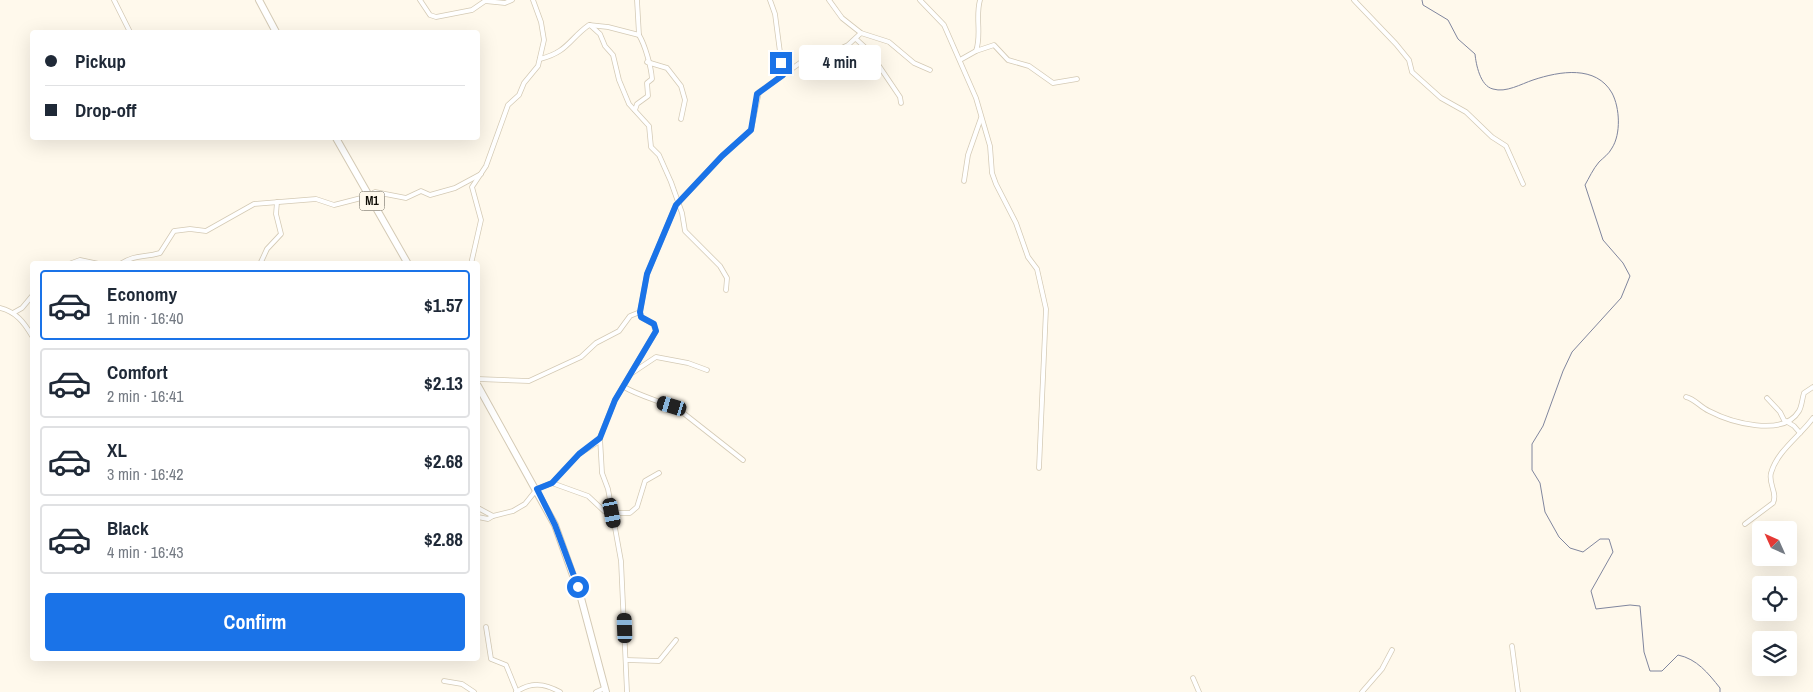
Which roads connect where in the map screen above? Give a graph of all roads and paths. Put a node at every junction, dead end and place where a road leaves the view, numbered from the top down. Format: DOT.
graph roads {
  1 [pos="114,0"];
  2 [pos="259,0"];
  3 [pos="420,0"];
  4 [pos="512,0"];
  5 [pos="533,0"];
  6 [pos="637,0"];
  7 [pos="770,0"];
  8 [pos="829,0"];
  9 [pos="920,0"];
  10 [pos="980,0"];
  11 [pos="1354,0"];
  12 [pos="590,25"];
  13 [pos="129,30"];
  14 [pos="275,30"];
  15 [pos="862,33"];
  16 [pos="639,35"];
  17 [pos="856,39"];
  18 [pos="976,51"];
  19 [pos="540,58"];
  20 [pos="960,60"];
  21 [pos="647,62"];
  22 [pos="930,70"];
  23 [pos="783,75"];
  24 [pos="1077,79"];
  25 [pos="901,103"];
  26 [pos="635,110"];
  27 [pos="981,116"];
  28 [pos="681,119"];
  29 [pos="337,140"];
  30 [pos="481,174"];
  31 [pos="964,181"];
  32 [pos="1524,184"];
  33 [pos="369,196"];
  34 [pos="276,202"];
  35 [pos="678,203"];
  36 [pos="124,261"];
  37 [pos="262,261"];
  38 [pos="406,261"];
  39 [pos="472,261"];
  40 [pos="726,290"];
  41 [pos="30,298"];
  42 [pos="0,308"];
  43 [pos="22,308"];
  44 [pos="13,312"];
  45 [pos="640,312"];
  46 [pos="21,319"];
  47 [pos="30,331"];
  48 [pos="707,370"];
  49 [pos="632,373"];
  50 [pos="480,379"];
  51 [pos="624,387"];
  52 [pos="1813,387"];
  53 [pos="480,389"];
  54 [pos="1686,397"];
  55 [pos="1768,398"];
  56 [pos="1813,418"];
  57 [pos="1786,422"];
  58 [pos="1800,433"];
  59 [pos="600,438"];
  60 [pos="742,460"];
  61 [pos="1039,468"];
  62 [pos="659,473"];
  63 [pos="552,483"];
  64 [pos="537,489"];
  65 [pos="480,509"];
  66 [pos="612,513"];
  67 [pos="493,516"];
  68 [pos="480,517"];
  69 [pos="1745,524"];
  70 [pos="486,627"];
  71 [pos="676,640"];
  72 [pos="1512,646"];
  73 [pos="1392,650"];
  74 [pos="626,660"];
  75 [pos="1192,678"];
  76 [pos="444,681"];
  77 [pos="605,690"];
  78 [pos="474,692"];
  79 [pos="516,692"];
  80 [pos="560,692"];
  81 [pos="596,692"];
  82 [pos="628,692"];
  83 [pos="1199,692"];
  84 [pos="1362,692"];
  85 [pos="1518,692"];
  1 -- 13 [label="street"];
  2 -- 14 [label="highway"];
  3 -- 4 [label="street"];
  5 -- 19 [label="street"];
  6 -- 16 [label="street"];
  7 -- 23 [label="street"];
  8 -- 15 [label="street"];
  9 -- 20 [label="street"];
  10 -- 18 [label="street"];
  11 -- 32 [label="street"];
  12 -- 16 [label="street"];
  12 -- 19 [label="street"];
  12 -- 26 [label="street"];
  15 -- 17 [label="street"];
  15 -- 22 [label="street"];
  16 -- 21 [label="street"];
  17 -- 23 [label="street"];
  17 -- 25 [label="street"];
  18 -- 20 [label="street"];
  18 -- 24 [label="street"];
  19 -- 30 [label="street"];
  20 -- 27 [label="street"];
  21 -- 26 [label="street"];
  21 -- 28 [label="street"];
  23 -- 35 [label="street"];
  26 -- 35 [label="street"];
  27 -- 31 [label="street"];
  27 -- 61 [label="street"];
  29 -- 33 [label="highway, M1"];
  30 -- 33 [label="street"];
  30 -- 39 [label="street"];
  33 -- 34 [label="street"];
  33 -- 38 [label="highway, M1"];
  34 -- 36 [label="street"];
  34 -- 37 [label="street"];
  35 -- 40 [label="street"];
  35 -- 45 [label="street"];
  41 -- 43 [label="street"];
  42 -- 44 [label="street"];
  43 -- 44 [label="street"];
  43 -- 46 [label="street"];
  44 -- 46 [label="street"];
  45 -- 49 [label="street"];
  45 -- 50 [label="street"];
  46 -- 47 [label="street"];
  48 -- 49 [label="street"];
  49 -- 51 [label="street"];
  51 -- 59 [label="street"];
  51 -- 60 [label="street"];
  52 -- 57 [label="street"];
  53 -- 64 [label="highway"];
  54 -- 57 [label="street"];
  55 -- 57 [label="street"];
  56 -- 58 [label="street"];
  57 -- 58 [label="street"];
  58 -- 69 [label="street"];
  59 -- 63 [label="street"];
  59 -- 66 [label="street"];
  62 -- 66 [label="street"];
  63 -- 64 [label="street"];
  63 -- 66 [label="street"];
  64 -- 67 [label="street"];
  64 -- 77 [label="highway"];
  65 -- 67 [label="street"];
  66 -- 74 [label="street"];
  67 -- 68 [label="street"];
  70 -- 79 [label="street"];
  71 -- 74 [label="street"];
  72 -- 85 [label="street"];
  73 -- 84 [label="street"];
  74 -- 82 [label="street"];
  75 -- 83 [label="street"];
  76 -- 78 [label="street"];
  77 -- 81 [label="street"];
  79 -- 80 [label="street"];
}
